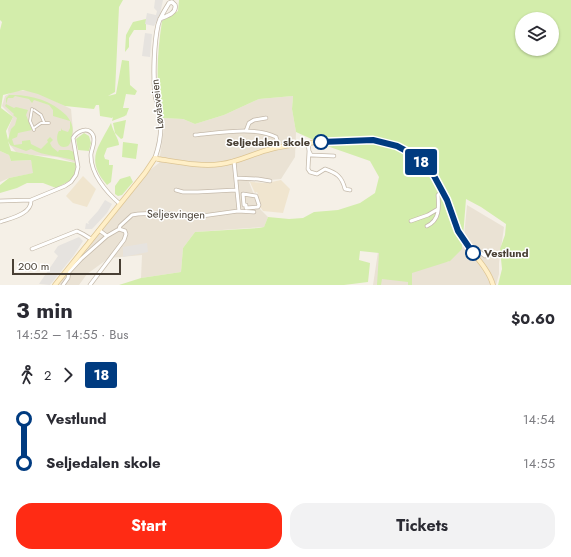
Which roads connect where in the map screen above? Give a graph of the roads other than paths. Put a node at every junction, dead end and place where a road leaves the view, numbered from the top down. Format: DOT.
graph roads {
  1 [pos="160,19"];
  2 [pos="266,118"];
  3 [pos="44,122"];
  4 [pos="49,123"];
  5 [pos="246,132"];
  6 [pos="195,135"];
  7 [pos="308,143"];
  8 [pos="279,147"];
  9 [pos="309,152"];
  10 [pos="334,156"];
  11 [pos="155,158"];
  12 [pos="234,161"];
  13 [pos="236,178"];
  14 [pos="270,180"];
  15 [pos="176,190"];
  16 [pos="236,190"];
  17 [pos="350,190"];
  18 [pos="443,190"];
  19 [pos="243,194"];
  20 [pos="31,200"];
  21 [pos="0,201"];
  22 [pos="120,204"];
  23 [pos="438,209"];
  24 [pos="239,212"];
  25 [pos="254,212"];
  26 [pos="410,221"];
  27 [pos="0,222"];
  28 [pos="427,226"];
  29 [pos="120,229"];
  30 [pos="99,230"];
  31 [pos="107,236"];
  32 [pos="91,239"];
  33 [pos="32,249"];
  34 [pos="473,253"];
  35 [pos="485,256"];
  36 [pos="55,285"];
  37 [pos="63,285"];
  38 [pos="90,285"];
  39 [pos="493,285"];
  1 -- 1 [label="street, Løvåsveien"];
  1 -- 11 [label="street, Løvåsveien"];
  2 -- 5 [label="street"];
  3 -- 3 [label="street"];
  3 -- 4 [label="street"];
  5 -- 6 [label="street"];
  5 -- 8 [label="street"];
  7 -- 8 [label="main road"];
  7 -- 9 [label="street"];
  7 -- 18 [label="main road"];
  8 -- 12 [label="main road"];
  9 -- 10 [label="street"];
  9 -- 17 [label="street"];
  11 -- 12 [label="main road"];
  11 -- 22 [label="main road, Løvåsveien"];
  12 -- 13 [label="street"];
  13 -- 14 [label="street"];
  13 -- 16 [label="street"];
  15 -- 16 [label="street, Seljesvingen"];
  16 -- 24 [label="street"];
  18 -- 23 [label="street"];
  18 -- 34 [label="main road"];
  19 -- 19 [label="street"];
  20 -- 21 [label="street"];
  20 -- 22 [label="street"];
  20 -- 27 [label="street"];
  22 -- 30 [label="main road, Løvåsveien"];
  23 -- 26 [label="street"];
  23 -- 28 [label="street"];
  24 -- 25 [label="street, Seljesvingen"];
  24 -- 29 [label="street, Seljesvingen"];
  29 -- 31 [label="street, Seljesvingen"];
  29 -- 38 [label="street"];
  30 -- 31 [label="street"];
  30 -- 32 [label="main road, Løvåsveien"];
  31 -- 37 [label="street"];
  32 -- 33 [label="street"];
  32 -- 36 [label="main road, Løvåsveien"];
  34 -- 35 [label="street"];
  34 -- 39 [label="main road"];
}
